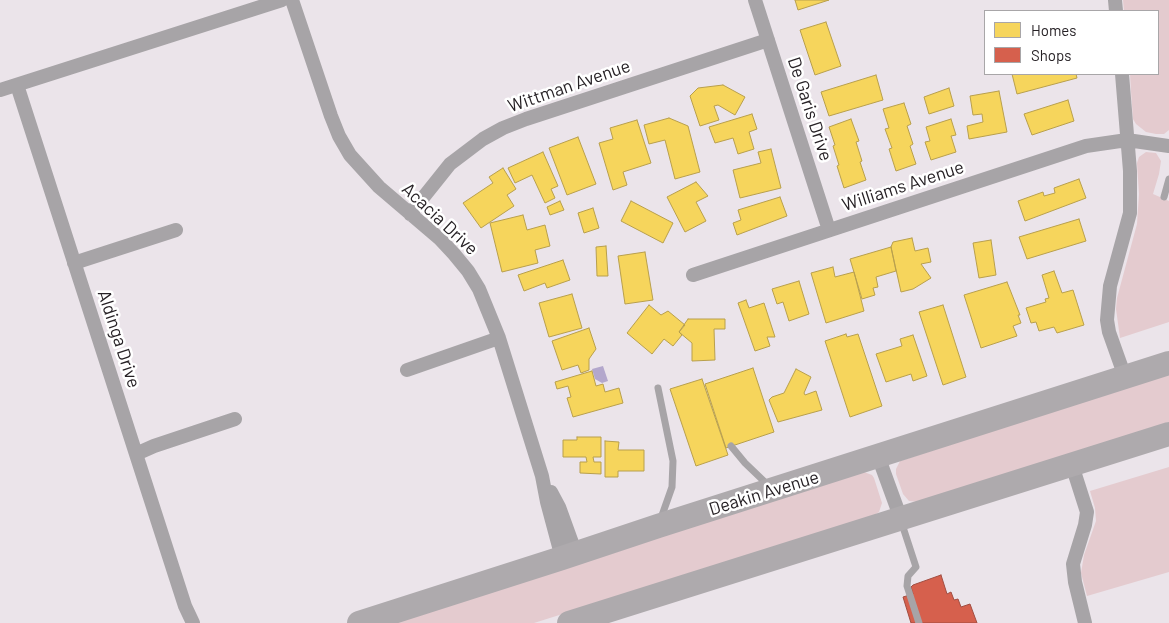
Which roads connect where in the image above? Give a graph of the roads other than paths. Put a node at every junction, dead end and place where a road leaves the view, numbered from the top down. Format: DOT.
graph roads {
  1 [pos="282,0"];
  2 [pos="292,0"];
  3 [pos="755,0"];
  4 [pos="768,40"];
  5 [pos="1122,75"];
  6 [pos="17,85"];
  7 [pos="0,90"];
  8 [pos="1127,140"];
  9 [pos="1169,146"];
  10 [pos="1169,179"];
  11 [pos="1164,197"];
  12 [pos="410,214"];
  13 [pos="176,230"];
  14 [pos="828,230"];
  15 [pos="74,263"];
  16 [pos="693,275"];
  17 [pos="498,338"];
  18 [pos="1169,363"];
  19 [pos="407,370"];
  20 [pos="1125,377"];
  21 [pos="658,388"];
  22 [pos="235,420"];
  23 [pos="1169,434"];
  24 [pos="732,446"];
  25 [pos="136,454"];
  26 [pos="878,456"];
  27 [pos="1072,465"];
  28 [pos="773,490"];
  29 [pos="901,519"];
  30 [pos="658,526"];
  31 [pos="569,556"];
  32 [pos="185,606"];
  33 [pos="188,623"];
  34 [pos="193,623"];
  35 [pos="359,623"];
  36 [pos="569,623"];
  37 [pos="918,623"];
  38 [pos="1085,623"];
  1 -- 6 [label="street"];
  2 -- 12 [label="street, Acacia Drive"];
  3 -- 4 [label="street, De Garis Drive"];
  4 -- 12 [label="street, Wittman Avenue"];
  4 -- 14 [label="street, De Garis Drive"];
  5 -- 8 [label="street"];
  6 -- 7 [label="street"];
  6 -- 15 [label="street, Aldinga Drive"];
  8 -- 9 [label="street, Williams Avenue"];
  8 -- 14 [label="street, Williams Avenue"];
  8 -- 20 [label="street"];
  10 -- 11 [label="lane"];
  12 -- 17 [label="street, Acacia Drive"];
  13 -- 15 [label="street"];
  14 -- 16 [label="street, Williams Avenue"];
  15 -- 25 [label="street, Aldinga Drive"];
  17 -- 19 [label="street"];
  17 -- 31 [label="street, Acacia Drive"];
  18 -- 20 [label="highway, Deakin Avenue"];
  20 -- 26 [label="highway, Deakin Avenue"];
  21 -- 30 [label="lane"];
  22 -- 25 [label="street"];
  23 -- 27 [label="highway"];
  24 -- 28 [label="lane"];
  25 -- 32 [label="street, Aldinga Drive"];
  26 -- 28 [label="highway, Deakin Avenue"];
  26 -- 29 [label="street"];
  27 -- 29 [label="highway"];
  27 -- 38 [label="street"];
  28 -- 30 [label="highway, Deakin Avenue"];
  29 -- 36 [label="highway"];
  29 -- 37 [label="lane"];
  30 -- 31 [label="highway, Deakin Avenue"];
  31 -- 35 [label="highway, Deakin Avenue"];
  32 -- 33 [label="street, Aldinga Drive"];
  32 -- 34 [label="street, Aldinga Drive"];
}
